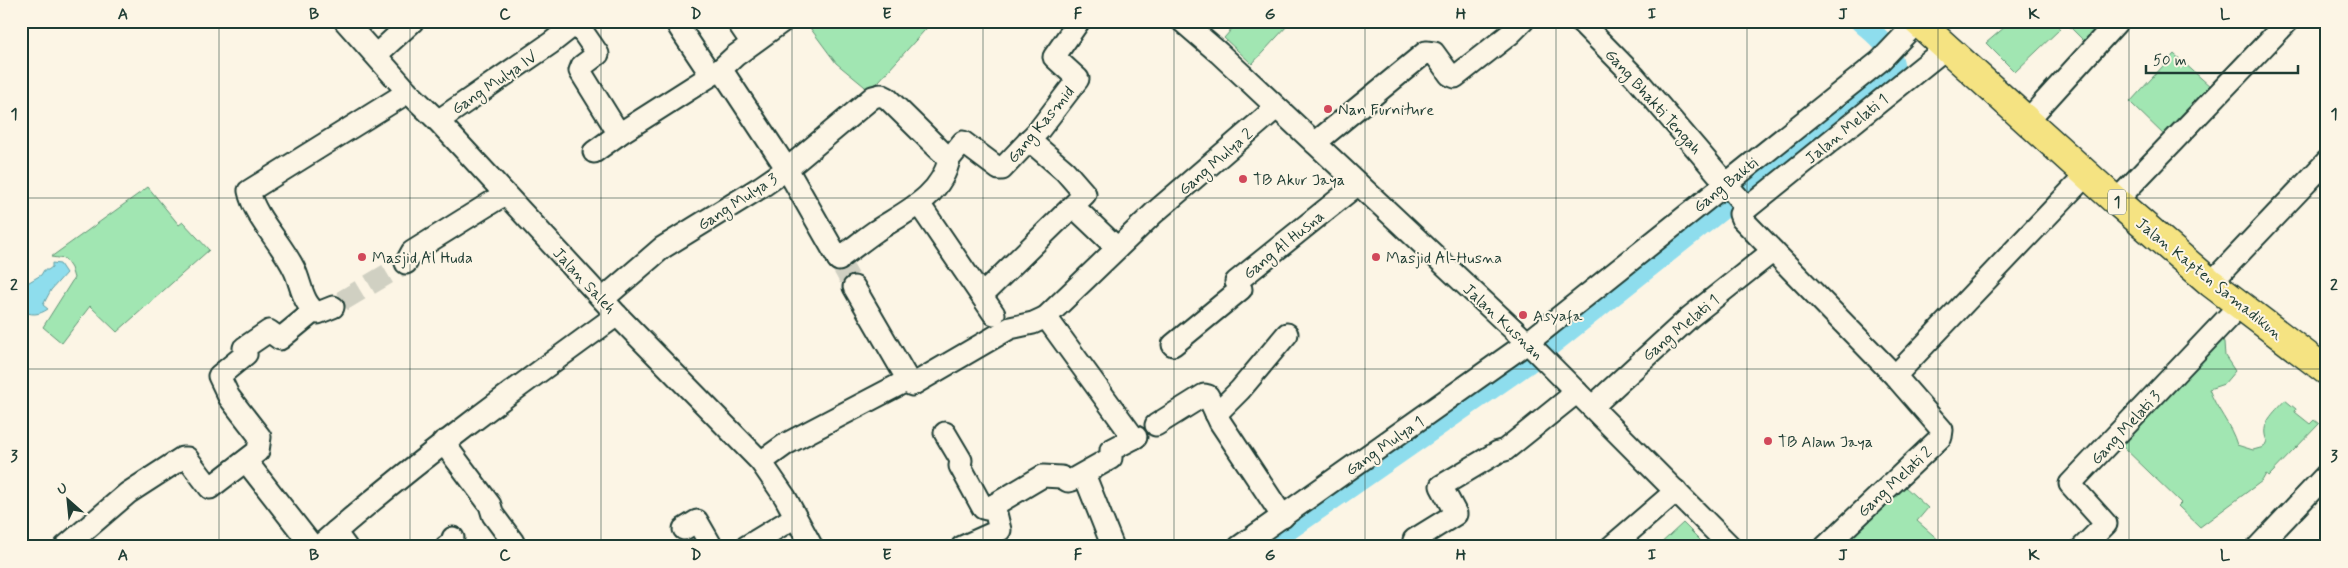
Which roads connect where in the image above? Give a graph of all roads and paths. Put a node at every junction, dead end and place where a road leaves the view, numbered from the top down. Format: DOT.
graph roads {
  1 [pos="345,21"];
  2 [pos="413,21"];
  3 [pos="737,21"];
  4 [pos="783,21"];
  5 [pos="1079,21"];
  6 [pos="1182,21"];
  7 [pos="1523,21"];
  8 [pos="1580,21"];
  9 [pos="1918,21"];
  10 [pos="2118,21"];
  11 [pos="2288,21"];
  12 [pos="679,27"];
  13 [pos="752,43"];
  14 [pos="1946,48"];
  15 [pos="376,55"];
  16 [pos="716,72"];
  17 [pos="408,92"];
  18 [pos="1276,108"];
  19 [pos="438,121"];
  20 [pos="2027,121"];
  21 [pos="619,134"];
  22 [pos="1029,140"];
  23 [pos="1315,143"];
  24 [pos="594,152"];
  25 [pos="949,159"];
  26 [pos="2327,161"];
  27 [pos="787,169"];
  28 [pos="2087,174"];
  29 [pos="1358,184"];
  30 [pos="505,194"];
  31 [pos="1737,196"];
  32 [pos="2116,201"];
  33 [pos="919,204"];
  34 [pos="1073,206"];
  35 [pos="1117,248"];
  36 [pos="1773,251"];
  37 [pos="406,263"];
  38 [pos="2211,283"];
  39 [pos="854,287"];
  40 [pos="982,295"];
  41 [pos="603,299"];
  42 [pos="2239,306"];
  43 [pos="994,314"];
  44 [pos="617,315"];
  45 [pos="1046,317"];
  46 [pos="1287,334"];
  47 [pos="1173,344"];
  48 [pos="1530,345"];
  49 [pos="2327,371"];
  50 [pos="1895,376"];
  51 [pos="908,380"];
  52 [pos="1577,392"];
  53 [pos="1592,407"];
  54 [pos="1216,414"];
  55 [pos="1156,425"];
  56 [pos="945,433"];
  57 [pos="443,442"];
  58 [pos="246,461"];
  59 [pos="761,462"];
  60 [pos="1084,474"];
  61 [pos="2327,474"];
  62 [pos="1676,491"];
  63 [pos="994,505"];
  64 [pos="795,517"];
  65 [pos="1283,517"];
  66 [pos="684,529"];
  67 [pos="341,539"];
  68 [pos="512,542"];
  69 [pos="65,547"];
  70 [pos="313,547"];
  71 [pos="318,547"];
  72 [pos="712,547"];
  73 [pos="746,547"];
  74 [pos="812,547"];
  75 [pos="962,547"];
  76 [pos="1113,547"];
  77 [pos="1239,547"];
  78 [pos="1419,547"];
  79 [pos="1611,547"];
  80 [pos="1731,547"];
  81 [pos="1825,547"];
  82 [pos="2083,547"];
  83 [pos="2258,547"];
  1 -- 15 [label="street, Jalan Saleh"];
  2 -- 15 [label="street"];
  3 -- 13 [label="street"];
  4 -- 13 [label="street"];
  5 -- 22 [label="street, Gang Kasmid"];
  6 -- 18 [label="street, Jalan Kusnan"];
  7 -- 23 [label="street"];
  8 -- 31 [label="street, Gang Bhakti Tengah"];
  9 -- 14 [label="highway, Jalan Kapten Samadikun / 1"];
  9 -- 31 [label="street, Gang Bakti"];
  10 -- 20 [label="street"];
  11 -- 32 [label="street"];
  12 -- 16 [label="street, Gang Mulya 3"];
  13 -- 16 [label="street"];
  14 -- 20 [label="highway, Jalan Kapten Samadikun / 1"];
  14 -- 31 [label="street, Jalan Melati 1"];
  15 -- 17 [label="street, Jalan Saleh"];
  16 -- 21 [label="street"];
  16 -- 27 [label="street, Gang Mulya 3"];
  17 -- 19 [label="street, Jalan Saleh"];
  17 -- 58 [label="street"];
  18 -- 23 [label="street, Jalan Kusnan"];
  18 -- 35 [label="street, Gang Mulya 2"];
  19 -- 21 [label="street, Gang Mulya IV"];
  19 -- 30 [label="street, Jalan Saleh"];
  20 -- 28 [label="highway, Jalan Kapten Samadikun / 1"];
  21 -- 24 [label="street"];
  22 -- 25 [label="street, Gang Kasmid"];
  22 -- 34 [label="street"];
  23 -- 29 [label="street, Jalan Kusnan"];
  25 -- 27 [label="street"];
  25 -- 33 [label="street"];
  26 -- 38 [label="street"];
  27 -- 33 [label="street"];
  27 -- 41 [label="street, Gang Mulya 3"];
  28 -- 32 [label="highway, Jalan Kapten Samadikun / 1"];
  28 -- 50 [label="street"];
  29 -- 47 [label="street, Gang Al Husna"];
  29 -- 48 [label="street, Jalan Kusnan"];
  30 -- 37 [label="street"];
  30 -- 41 [label="street, Jalan Saleh"];
  31 -- 36 [label="street"];
  31 -- 48 [label="street, Gang Bakti"];
  32 -- 38 [label="highway, Jalan Kapten Samadikun / 1"];
  33 -- 40 [label="street"];
  34 -- 35 [label="street"];
  34 -- 40 [label="street"];
  35 -- 45 [label="street, Gang Mulya 2"];
  36 -- 50 [label="street"];
  36 -- 53 [label="street, Gang Melati 1"];
  38 -- 42 [label="highway, Jalan Kapten Samadikun / 1"];
  39 -- 51 [label="street"];
  40 -- 43 [label="street"];
  41 -- 44 [label="street, Jalan Saleh"];
  42 -- 49 [label="highway, Jalan Kapten Samadikun / 1"];
  42 -- 82 [label="street, Gang Melati 3"];
  44 -- 57 [label="street"];
  44 -- 59 [label="street, Jalan Saleh"];
  45 -- 51 [label="street"];
  45 -- 60 [label="street"];
  46 -- 54 [label="street"];
  48 -- 52 [label="street, Jalan Kusnan"];
  48 -- 65 [label="street, Gang Mulya 1"];
  50 -- 81 [label="street, Gang Melati 2"];
  51 -- 59 [label="street"];
  52 -- 53 [label="street, Jalan Kusnan"];
  52 -- 78 [label="street"];
  53 -- 62 [label="street, Jalan Kusnan"];
  54 -- 55 [label="street"];
  54 -- 65 [label="street"];
  56 -- 63 [label="street"];
  57 -- 67 [label="street"];
  57 -- 68 [label="street"];
  58 -- 69 [label="street"];
  58 -- 70 [label="street"];
  59 -- 64 [label="street, Jalan Saleh"];
  60 -- 63 [label="street"];
  60 -- 76 [label="street"];
  61 -- 83 [label="street"];
  62 -- 79 [label="street"];
  62 -- 80 [label="street, Jalan Kusnan"];
  63 -- 75 [label="street"];
  64 -- 73 [label="street"];
  64 -- 74 [label="street, Jalan Saleh"];
  65 -- 77 [label="street, Gang Mulya 1"];
  66 -- 72 [label="street"];
  67 -- 71 [label="street"];
}
